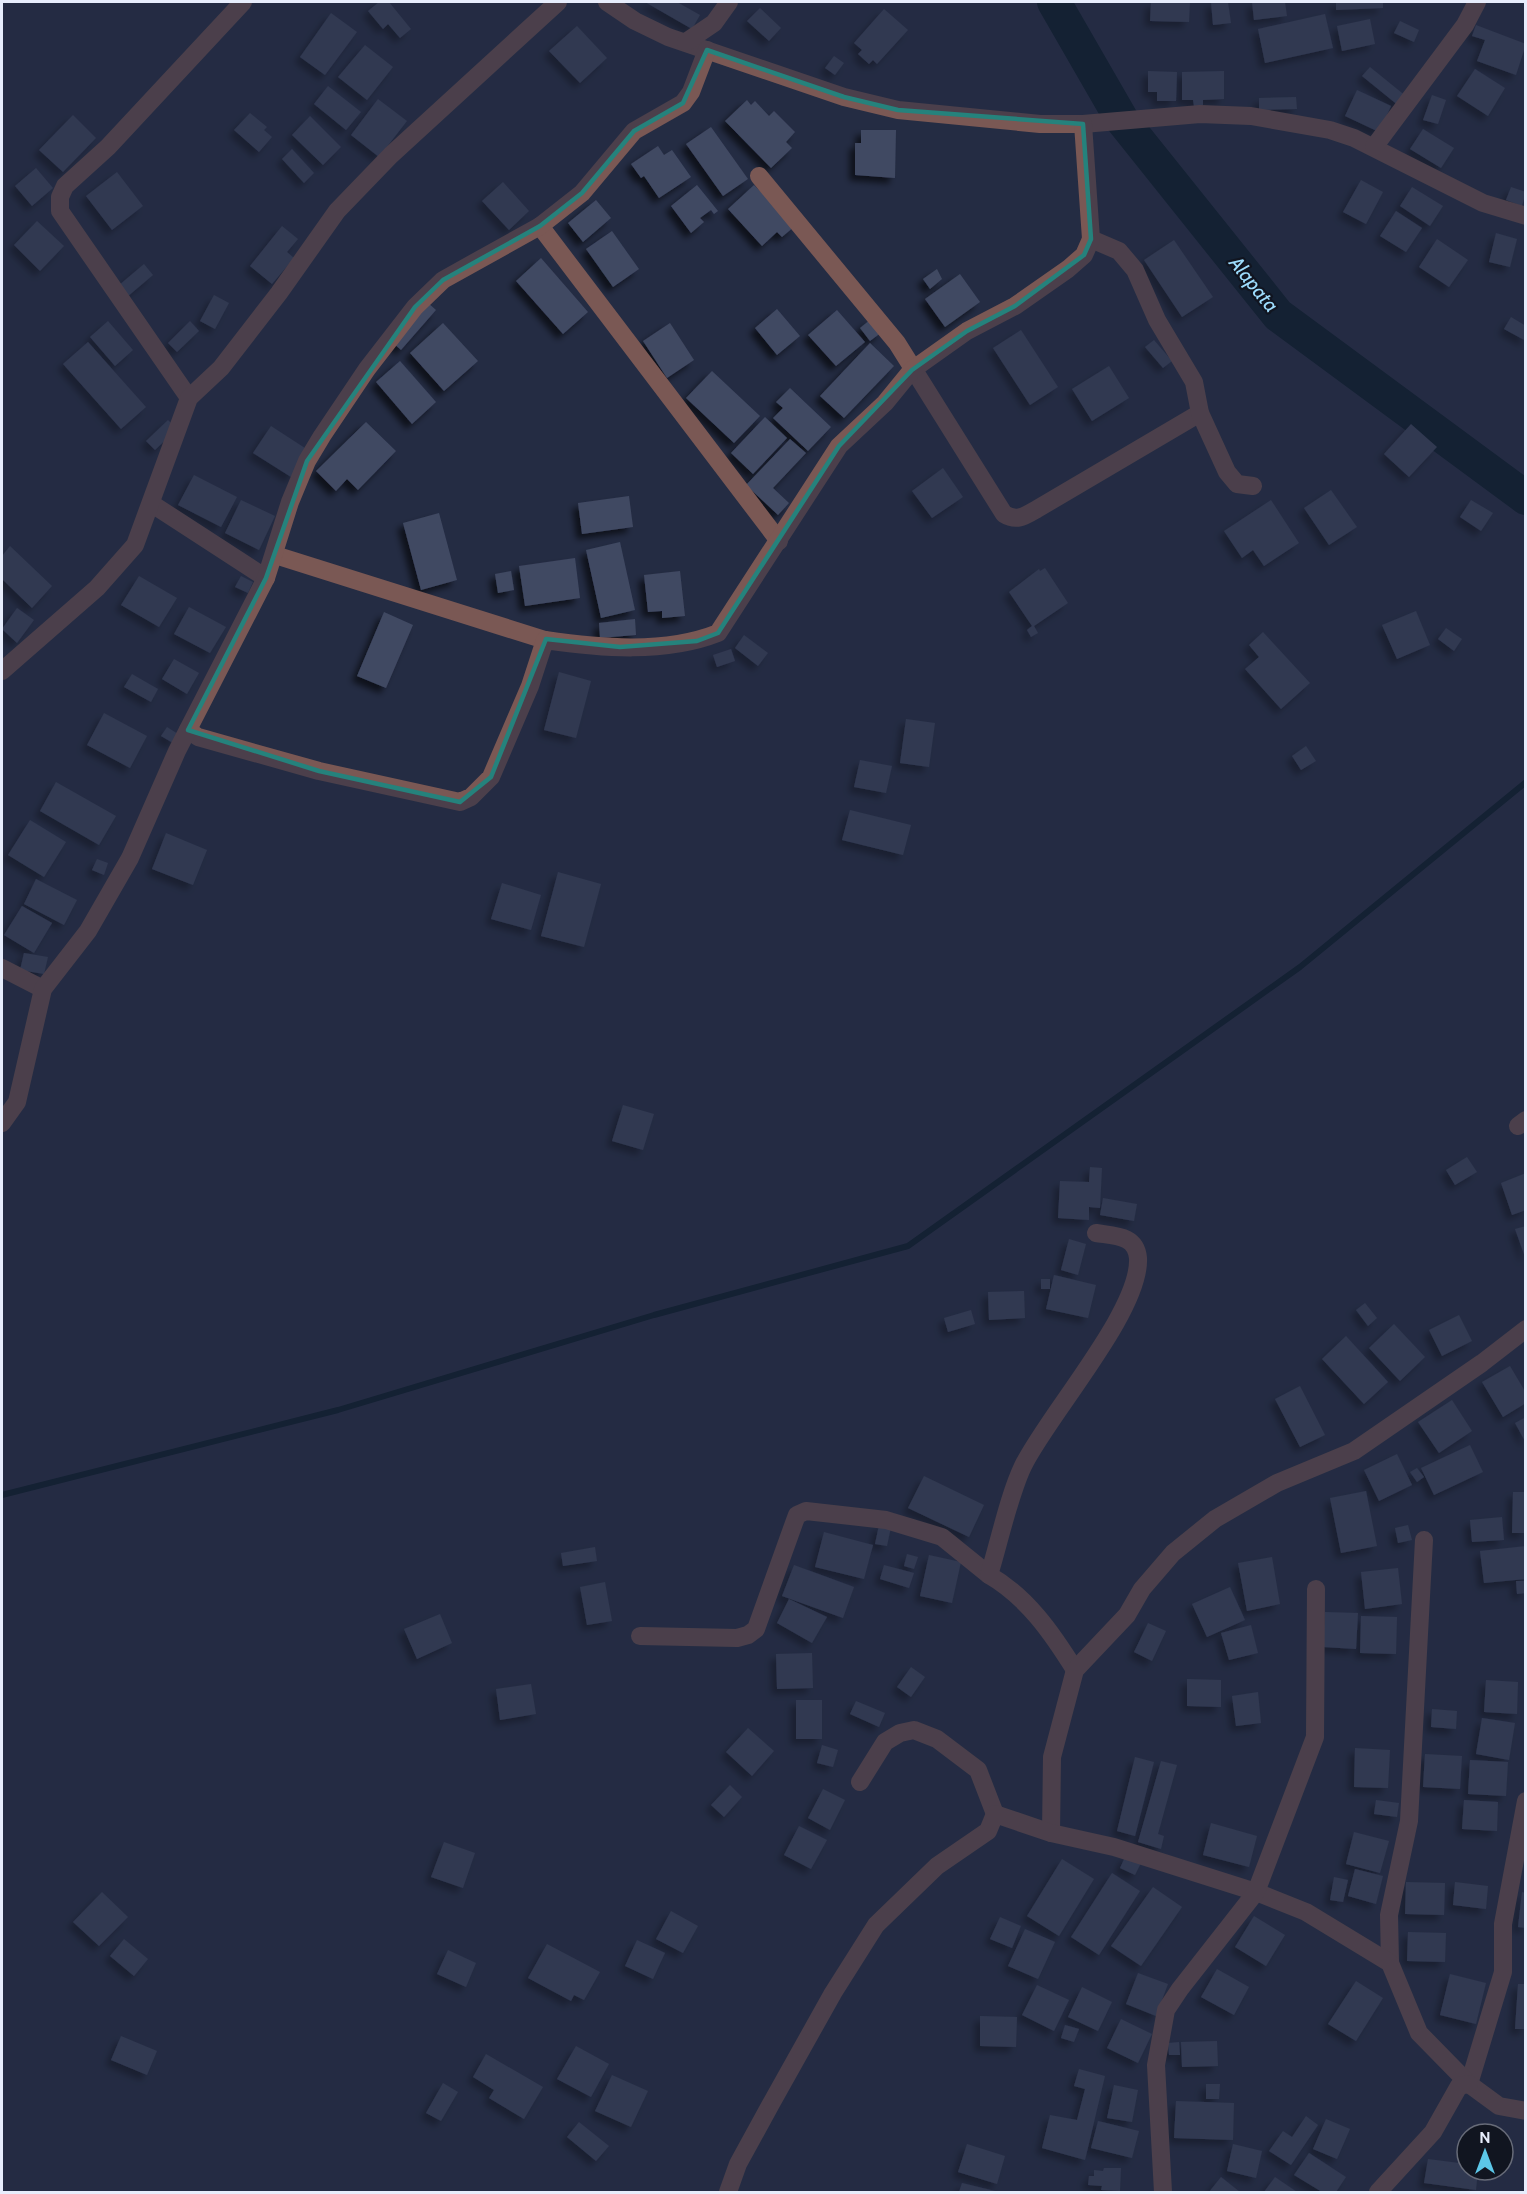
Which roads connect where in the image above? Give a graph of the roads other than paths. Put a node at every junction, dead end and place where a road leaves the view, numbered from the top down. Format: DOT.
graph roads {
  1 [pos="243,2"];
  2 [pos="558,2"];
  3 [pos="607,2"];
  4 [pos="729,2"];
  5 [pos="1477,2"];
  6 [pos="686,42"];
  7 [pos="706,50"];
  8 [pos="1083,124"];
  9 [pos="1374,147"];
  10 [pos="759,176"];
  11 [pos="1526,216"];
  12 [pos="540,226"];
  13 [pos="1091,240"];
  14 [pos="912,370"];
  15 [pos="189,398"];
  16 [pos="1200,413"];
  17 [pos="1252,486"];
  18 [pos="152,504"];
  19 [pos="778,541"];
  20 [pos="275,555"];
  21 [pos="266,578"];
  22 [pos="545,640"];
  23 [pos="2,671"];
  24 [pos="188,730"];
  25 [pos="2,968"];
  26 [pos="43,988"];
  27 [pos="2,1123"];
  28 [pos="1096,1233"];
  29 [pos="1526,1329"];
  30 [pos="1424,1540"];
  31 [pos="989,1575"];
  32 [pos="1316,1589"];
  33 [pos="640,1636"];
  34 [pos="1075,1670"];
  35 [pos="860,1782"];
  36 [pos="1526,1801"];
  37 [pos="994,1814"];
  38 [pos="1051,1833"];
  39 [pos="1256,1892"];
  40 [pos="1390,1963"];
  41 [pos="1469,2084"];
  42 [pos="1526,2111"];
  43 [pos="728,2193"];
  44 [pos="1163,2193"];
  45 [pos="1378,2193"];
  1 -- 15 [label="street"];
  2 -- 15 [label="street"];
  3 -- 6 [label="street"];
  4 -- 6 [label="street"];
  5 -- 9 [label="street"];
  6 -- 7 [label="street"];
  7 -- 8 [label="street"];
  7 -- 12 [label="street"];
  8 -- 9 [label="street"];
  8 -- 13 [label="street"];
  9 -- 11 [label="street"];
  10 -- 14 [label="street"];
  12 -- 19 [label="street"];
  12 -- 20 [label="street"];
  13 -- 14 [label="street"];
  13 -- 16 [label="street"];
  14 -- 16 [label="street"];
  14 -- 19 [label="street"];
  15 -- 18 [label="street"];
  16 -- 17 [label="street"];
  18 -- 21 [label="street"];
  18 -- 23 [label="street"];
  19 -- 22 [label="street"];
  20 -- 21 [label="street"];
  20 -- 22 [label="street"];
  21 -- 24 [label="street"];
  22 -- 24 [label="street"];
  24 -- 26 [label="street"];
  25 -- 26 [label="street"];
  26 -- 27 [label="street"];
  28 -- 31 [label="street"];
  29 -- 34 [label="street"];
  30 -- 40 [label="street"];
  31 -- 33 [label="street"];
  31 -- 34 [label="street"];
  32 -- 39 [label="street"];
  34 -- 38 [label="street"];
  35 -- 37 [label="street"];
  36 -- 41 [label="street"];
  37 -- 38 [label="street"];
  37 -- 43 [label="street"];
  38 -- 39 [label="street"];
  39 -- 40 [label="street"];
  39 -- 44 [label="street"];
  40 -- 41 [label="street"];
  41 -- 42 [label="street"];
  41 -- 45 [label="street"];
}
